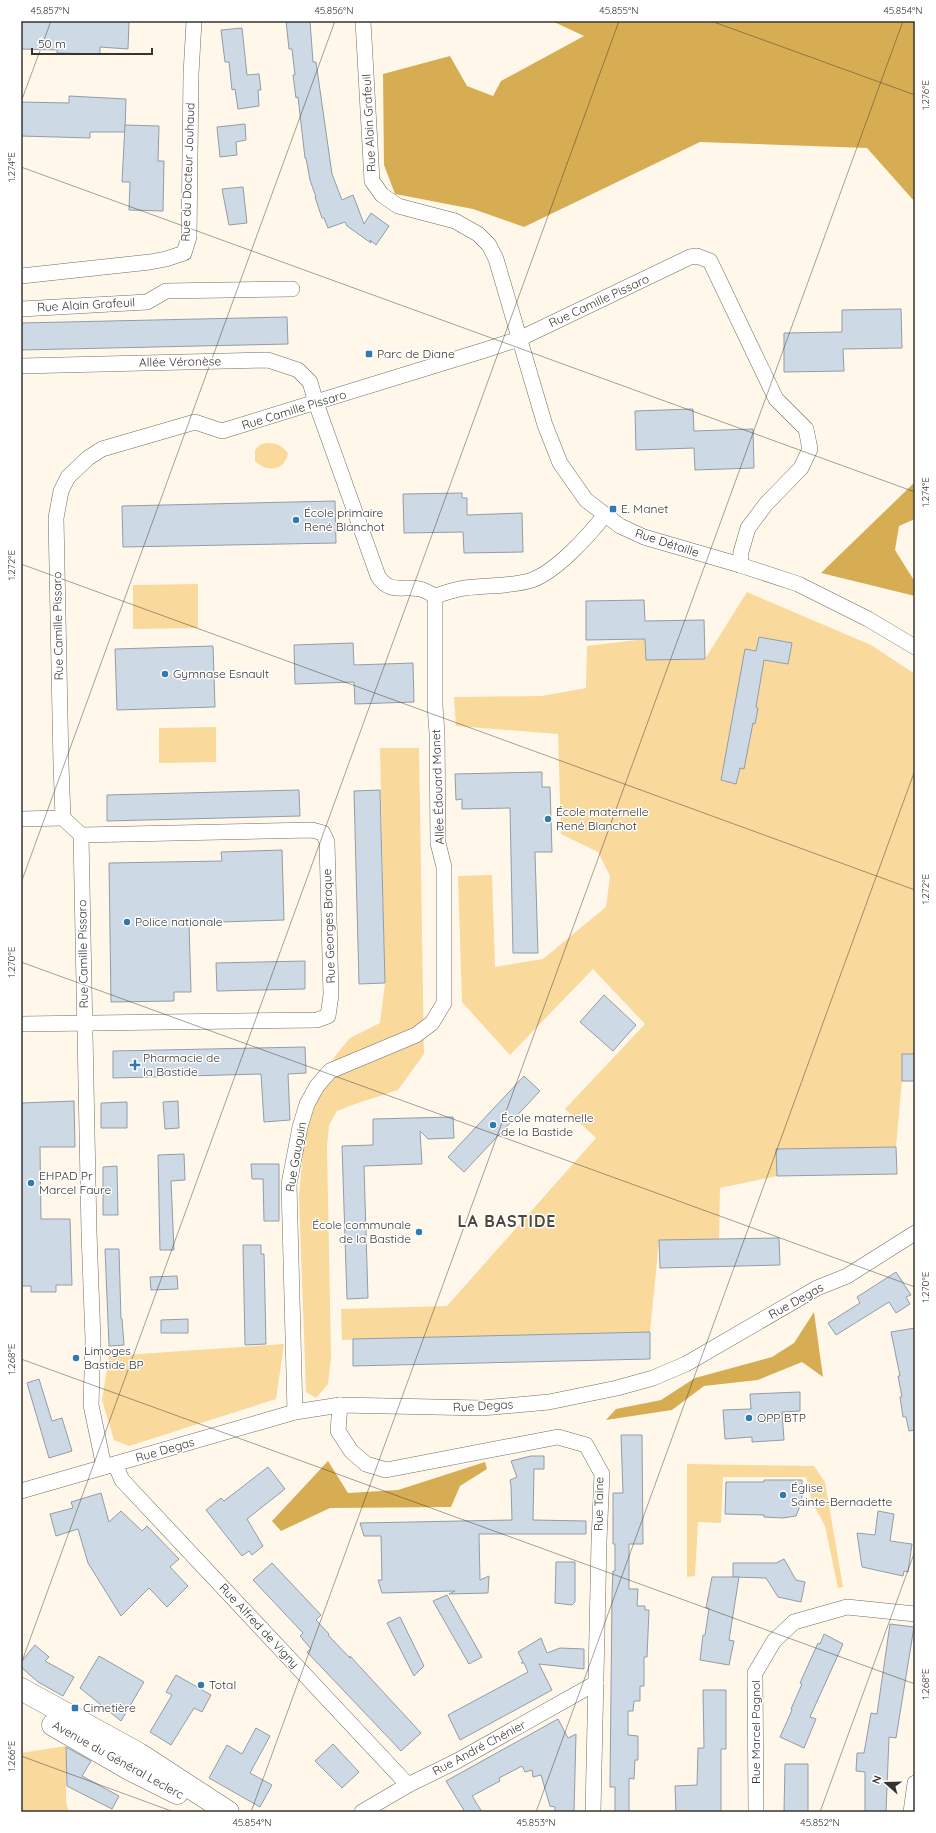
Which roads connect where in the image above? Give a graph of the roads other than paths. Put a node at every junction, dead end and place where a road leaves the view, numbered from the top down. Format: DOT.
graph roads {
  1 [pos="194,21"];
  2 [pos="363,21"];
  3 [pos="21,276"];
  4 [pos="292,289"];
  5 [pos="21,309"];
  6 [pos="519,339"];
  7 [pos="21,366"];
  8 [pos="316,403"];
  9 [pos="605,515"];
  10 [pos="740,565"];
  11 [pos="435,596"];
  12 [pos="915,647"];
  13 [pos="63,818"];
  14 [pos="21,819"];
  15 [pos="81,835"];
  16 [pos="444,1003"];
  17 [pos="84,1023"];
  18 [pos="21,1024"];
  19 [pos="915,1233"];
  20 [pos="340,1405"];
  21 [pos="295,1412"];
  22 [pos="110,1465"];
  23 [pos="21,1491"];
  24 [pos="915,1614"];
  25 [pos="596,1683"];
  26 [pos="21,1689"];
  27 [pos="21,1706"];
  28 [pos="915,1783"];
  29 [pos="408,1785"];
  30 [pos="216,1812"];
  31 [pos="228,1812"];
  32 [pos="362,1812"];
  33 [pos="593,1812"];
  34 [pos="756,1812"];
  35 [pos="911,1812"];
  1 -- 3 [label="street, Rue du Docteur Jouhaud"];
  2 -- 6 [label="street, Rue Alain Grafeuil"];
  4 -- 5 [label="street, Rue Alain Grafeuil"];
  6 -- 8 [label="street, Rue Camille Pissaro"];
  6 -- 9 [label="street, Rue Détaille"];
  6 -- 10 [label="street, Rue Camille Pissaro"];
  7 -- 8 [label="street, Allée Véronèse"];
  8 -- 11 [label="street"];
  8 -- 13 [label="street, Rue Camille Pissaro"];
  9 -- 10 [label="street, Rue Détaille"];
  9 -- 11 [label="street"];
  10 -- 12 [label="street, Rue Détaille"];
  11 -- 16 [label="street, Allée Édouard Manet"];
  13 -- 14 [label="street"];
  13 -- 15 [label="street"];
  15 -- 17 [label="street, Rue Camille Pissaro"];
  15 -- 17 [label="street, Rue Georges Braque"];
  16 -- 21 [label="street, Rue Gauguin"];
  17 -- 18 [label="street"];
  17 -- 22 [label="street, Rue Camille Pissaro"];
  19 -- 20 [label="street, Rue Degas"];
  20 -- 21 [label="street, Rue Degas"];
  20 -- 25 [label="street, Rue Taine"];
  21 -- 22 [label="street, Rue Degas"];
  22 -- 23 [label="street, Rue Degas"];
  22 -- 29 [label="street, Rue Alfred de Vigny"];
  24 -- 34 [label="street, Rue Marcel Pagnol"];
  25 -- 29 [label="street, Rue André Chénier"];
  25 -- 33 [label="street, Rue Taine"];
  26 -- 31 [label="main road, Avenue du Général Leclerc"];
  27 -- 30 [label="main road, Avenue du Général Leclerc"];
  28 -- 35 [label="street"];
  29 -- 32 [label="street, Rue André Chénier"];
}
